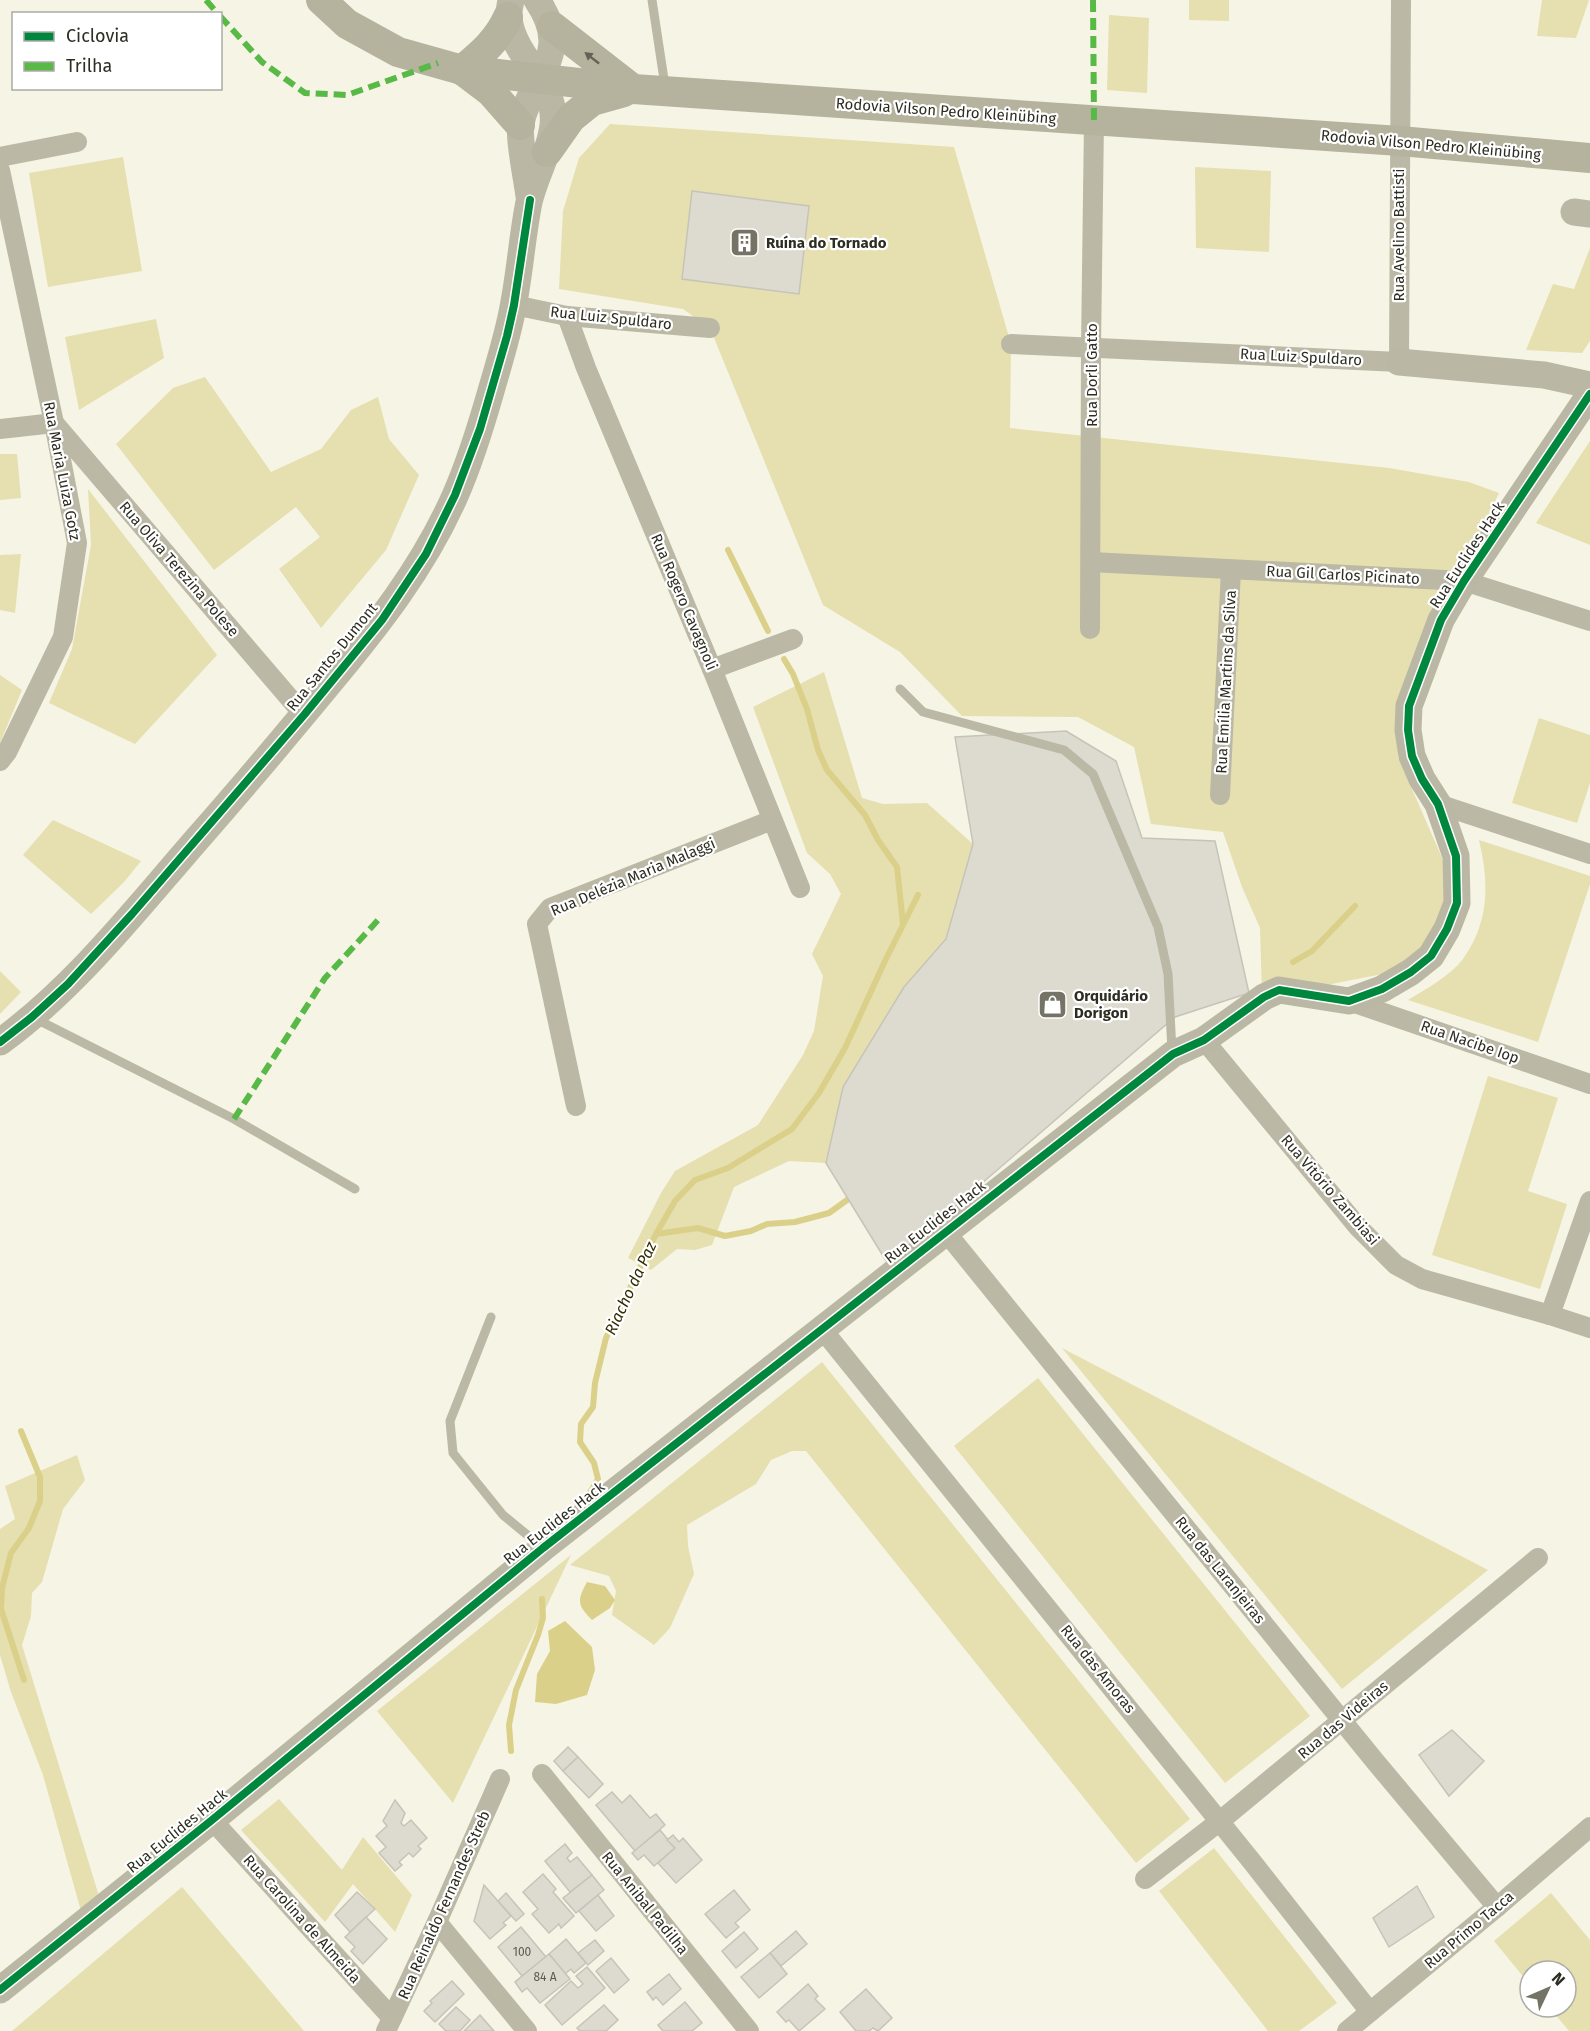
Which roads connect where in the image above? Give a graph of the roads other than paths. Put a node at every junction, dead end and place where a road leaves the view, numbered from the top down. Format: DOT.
graph roads {
  1 [pos="321,0"];
  2 [pos="537,0"];
  3 [pos="652,0"];
  4 [pos="1401,0"];
  5 [pos="510,8"];
  6 [pos="552,26"];
  7 [pos="462,70"];
  8 [pos="540,80"];
  9 [pos="633,89"];
  10 [pos="666,92"];
  11 [pos="1094,122"];
  12 [pos="520,125"];
  13 [pos="1400,141"];
  14 [pos="77,142"];
  15 [pos="547,152"];
  16 [pos="0,157"];
  17 [pos="1590,159"];
  18 [pos="0,170"];
  19 [pos="530,200"];
  20 [pos="514,305"];
  21 [pos="567,316"];
  22 [pos="710,328"];
  23 [pos="1011,344"];
  24 [pos="1091,347"];
  25 [pos="1399,362"];
  26 [pos="1590,385"];
  27 [pos="1590,394"];
  28 [pos="54,423"];
  29 [pos="0,429"];
  30 [pos="1091,562"];
  31 [pos="1231,570"];
  32 [pos="1464,581"];
  33 [pos="1590,621"];
  34 [pos="1090,629"];
  35 [pos="793,639"];
  36 [pos="712,669"];
  37 [pos="900,689"];
  38 [pos="304,715"];
  39 [pos="0,760"];
  40 [pos="1220,795"];
  41 [pos="1438,804"];
  42 [pos="772,820"];
  43 [pos="1590,854"];
  44 [pos="800,888"];
  45 [pos="1349,1001"];
  46 [pos="32,1017"];
  47 [pos="1204,1040"];
  48 [pos="0,1042"];
  49 [pos="1173,1054"];
  50 [pos="1590,1084"];
  51 [pos="576,1106"];
  52 [pos="355,1189"];
  53 [pos="1590,1202"];
  54 [pos="945,1232"];
  55 [pos="1550,1315"];
  56 [pos="491,1317"];
  57 [pos="1590,1328"];
  58 [pos="822,1329"];
  59 [pos="543,1548"];
  60 [pos="1538,1558"];
  61 [pos="1342,1721"];
  62 [pos="542,1774"];
  63 [pos="500,1779"];
  64 [pos="212,1820"];
  65 [pos="1220,1821"];
  66 [pos="1590,1827"];
  67 [pos="1145,1879"];
  68 [pos="1497,1907"];
  69 [pos="437,1922"];
  70 [pos="0,1990"];
  71 [pos="1370,2012"];
  72 [pos="389,2025"];
  73 [pos="527,2031"];
  74 [pos="749,2031"];
  75 [pos="1347,2031"];
  1 -- 7 [label="main road, Rodovia Vilson Pedro Kleinübing"];
  2 -- 6 [label="street"];
  3 -- 10 [label="lane"];
  4 -- 13 [label="street, Rua Avelino Battisti"];
  5 -- 7 [label="main road"];
  5 -- 8 [label="street"];
  6 -- 8 [label="street"];
  9 -- 6 [label="main road, one-way"];
  7 -- 8 [label="main road, Rodovia Vilson Pedro Kleinübing"];
  7 -- 12 [label="main road"];
  8 -- 9 [label="main road, Rodovia Vilson Pedro Kleinübing"];
  8 -- 12 [label="street, Rua Santos Dumont"];
  8 -- 15 [label="street, Rua Santos Dumont"];
  9 -- 10 [label="main road, Rodovia Vilson Pedro Kleinübing"];
  9 -- 15 [label="main road"];
  10 -- 11 [label="main road, Rodovia Vilson Pedro Kleinübing"];
  11 -- 13 [label="main road, Rodovia Vilson Pedro Kleinübing"];
  11 -- 24 [label="street, Rua Dorli Gatto"];
  12 -- 19 [label="street, Rua Santos Dumont"];
  13 -- 17 [label="main road, Rodovia Vilson Pedro Kleinübing"];
  13 -- 25 [label="street, Rua Avelino Battisti"];
  14 -- 16 [label="street"];
  15 -- 19 [label="street, Rua Santos Dumont"];
  18 -- 28 [label="street, Rua Maria Luiza Gotz"];
  19 -- 20 [label="street, Rua Santos Dumont"];
  20 -- 21 [label="street, Rua Luiz Spuldaro"];
  20 -- 38 [label="street, Rua Santos Dumont"];
  21 -- 22 [label="street, Rua Luiz Spuldaro"];
  21 -- 36 [label="street, Rua Rogero Cavagnoli"];
  23 -- 24 [label="street, Rua Luiz Spuldaro"];
  24 -- 25 [label="street, Rua Luiz Spuldaro"];
  24 -- 30 [label="street, Rua Dorli Gatto"];
  25 -- 26 [label="street, Rua Luiz Spuldaro"];
  27 -- 32 [label="street, Rua Euclides Hack"];
  28 -- 29 [label="street"];
  28 -- 38 [label="street, Rua Oliva Terezina Polese"];
  28 -- 39 [label="street, Rua Maria Luiza Gotz"];
  30 -- 31 [label="street, Rua Gil Carlos Picinato"];
  30 -- 34 [label="street, Rua Dorli Gatto"];
  31 -- 32 [label="street, Rua Gil Carlos Picinato"];
  31 -- 40 [label="street, Rua Emília Martins da Silva"];
  32 -- 33 [label="street, Rua Gil Carlos Picinato"];
  32 -- 41 [label="street, Rua Euclides Hack"];
  35 -- 36 [label="street"];
  36 -- 42 [label="street, Rua Rogero Cavagnoli"];
  37 -- 49 [label="lane"];
  38 -- 46 [label="street, Rua Santos Dumont"];
  41 -- 43 [label="street"];
  41 -- 45 [label="street, Rua Euclides Hack"];
  42 -- 44 [label="street, Rua Rogero Cavagnoli"];
  42 -- 51 [label="street, Rua Delézia Maria Malaggi"];
  45 -- 47 [label="street, Rua Euclides Hack"];
  45 -- 50 [label="street, Rua Nacibe Iop"];
  46 -- 48 [label="street, Rua Santos Dumont"];
  46 -- 52 [label="lane"];
  47 -- 49 [label="street, Rua Euclides Hack"];
  47 -- 55 [label="street, Rua Vitório Zambiasi"];
  49 -- 54 [label="street, Rua Euclides Hack"];
  53 -- 55 [label="street"];
  54 -- 58 [label="street, Rua Euclides Hack"];
  54 -- 61 [label="street, Rua das Laranjeiras"];
  55 -- 57 [label="street, Rua Vitório Zambiasi"];
  56 -- 59 [label="lane"];
  58 -- 59 [label="street, Rua Euclides Hack"];
  58 -- 65 [label="street, Rua das Amoras"];
  59 -- 64 [label="street, Rua Euclides Hack"];
  60 -- 61 [label="street, Rua das Videiras"];
  61 -- 65 [label="street, Rua das Videiras"];
  61 -- 68 [label="street, Rua das Laranjeiras"];
  62 -- 74 [label="street, Rua Anibal Padilha"];
  63 -- 69 [label="street, Rua Reinaldo Fernandes Streb"];
  64 -- 70 [label="street, Rua Euclides Hack"];
  64 -- 72 [label="street, Rua Carolina de Almeida"];
  65 -- 67 [label="street, Rua das Videiras"];
  65 -- 71 [label="street, Rua das Amoras"];
  66 -- 68 [label="street, Rua Primo Tacca"];
  68 -- 71 [label="street, Rua Primo Tacca"];
  69 -- 72 [label="street, Rua Reinaldo Fernandes Streb"];
  69 -- 73 [label="street"];
  71 -- 75 [label="street, Rua Primo Tacca"];
}
